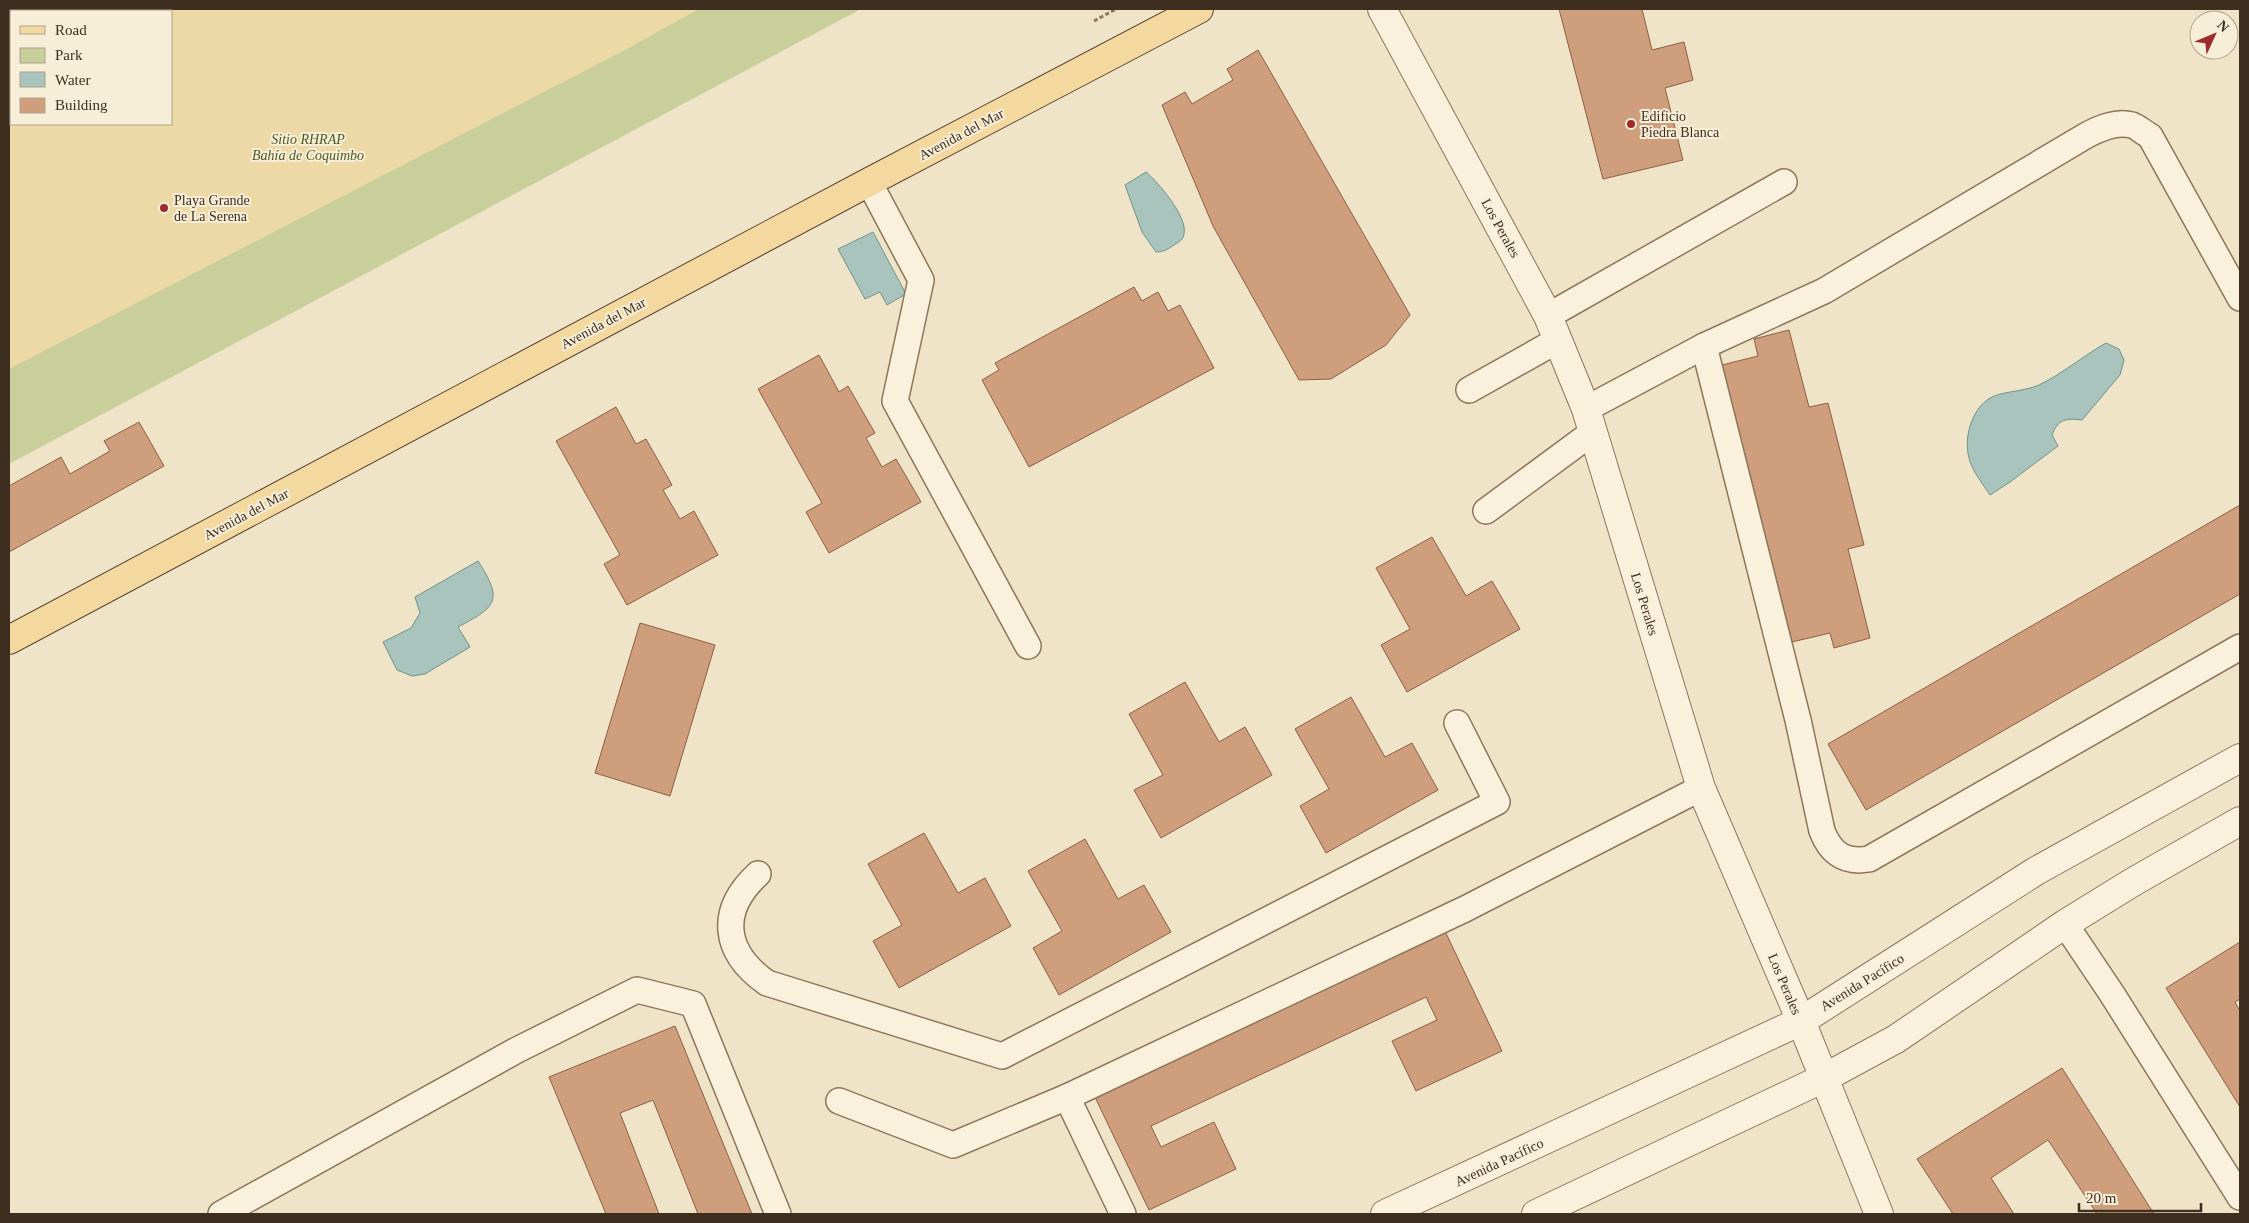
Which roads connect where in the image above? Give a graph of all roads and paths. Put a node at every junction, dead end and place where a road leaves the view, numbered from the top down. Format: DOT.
graph roads {
  1 [pos="1199,9"];
  2 [pos="1382,9"];
  3 [pos="869,182"];
  4 [pos="1784,182"];
  5 [pos="2240,298"];
  6 [pos="1553,328"];
  7 [pos="1704,346"];
  8 [pos="1469,390"];
  9 [pos="1590,420"];
  10 [pos="1486,511"];
  11 [pos="9,640"];
  12 [pos="1028,646"];
  13 [pos="2240,647"];
  14 [pos="1457,723"];
  15 [pos="2240,758"];
  16 [pos="1701,788"];
  17 [pos="2240,821"];
  18 [pos="758,874"];
  19 [pos="2065,924"];
  20 [pos="1801,1021"];
  21 [pos="1824,1078"];
  22 [pos="1067,1097"];
  23 [pos="839,1101"];
  24 [pos="2240,1197"];
  25 [pos="222,1214"];
  26 [pos="778,1214"];
  27 [pos="1123,1214"];
  28 [pos="1385,1214"];
  29 [pos="1536,1214"];
  30 [pos="1880,1214"];
  1 -- 3 [label="main road, Avenida del Mar"];
  2 -- 6 [label="street, Los Perales"];
  3 -- 11 [label="main road, Avenida del Mar"];
  3 -- 12 [label="lane"];
  4 -- 6 [label="lane"];
  5 -- 7 [label="lane"];
  6 -- 8 [label="lane"];
  6 -- 9 [label="street, Los Perales"];
  7 -- 9 [label="lane"];
  7 -- 13 [label="lane"];
  9 -- 10 [label="lane"];
  9 -- 16 [label="street, Los Perales"];
  14 -- 18 [label="lane"];
  15 -- 20 [label="street, Avenida Pacífico"];
  16 -- 20 [label="street, Los Perales"];
  16 -- 22 [label="lane"];
  17 -- 19 [label="street"];
  19 -- 21 [label="street"];
  19 -- 24 [label="lane"];
  20 -- 21 [label="street, Los Perales"];
  20 -- 28 [label="street, Avenida Pacífico"];
  21 -- 29 [label="street"];
  21 -- 30 [label="street, Los Perales"];
  22 -- 23 [label="lane"];
  22 -- 27 [label="lane"];
  25 -- 26 [label="lane"];
}
